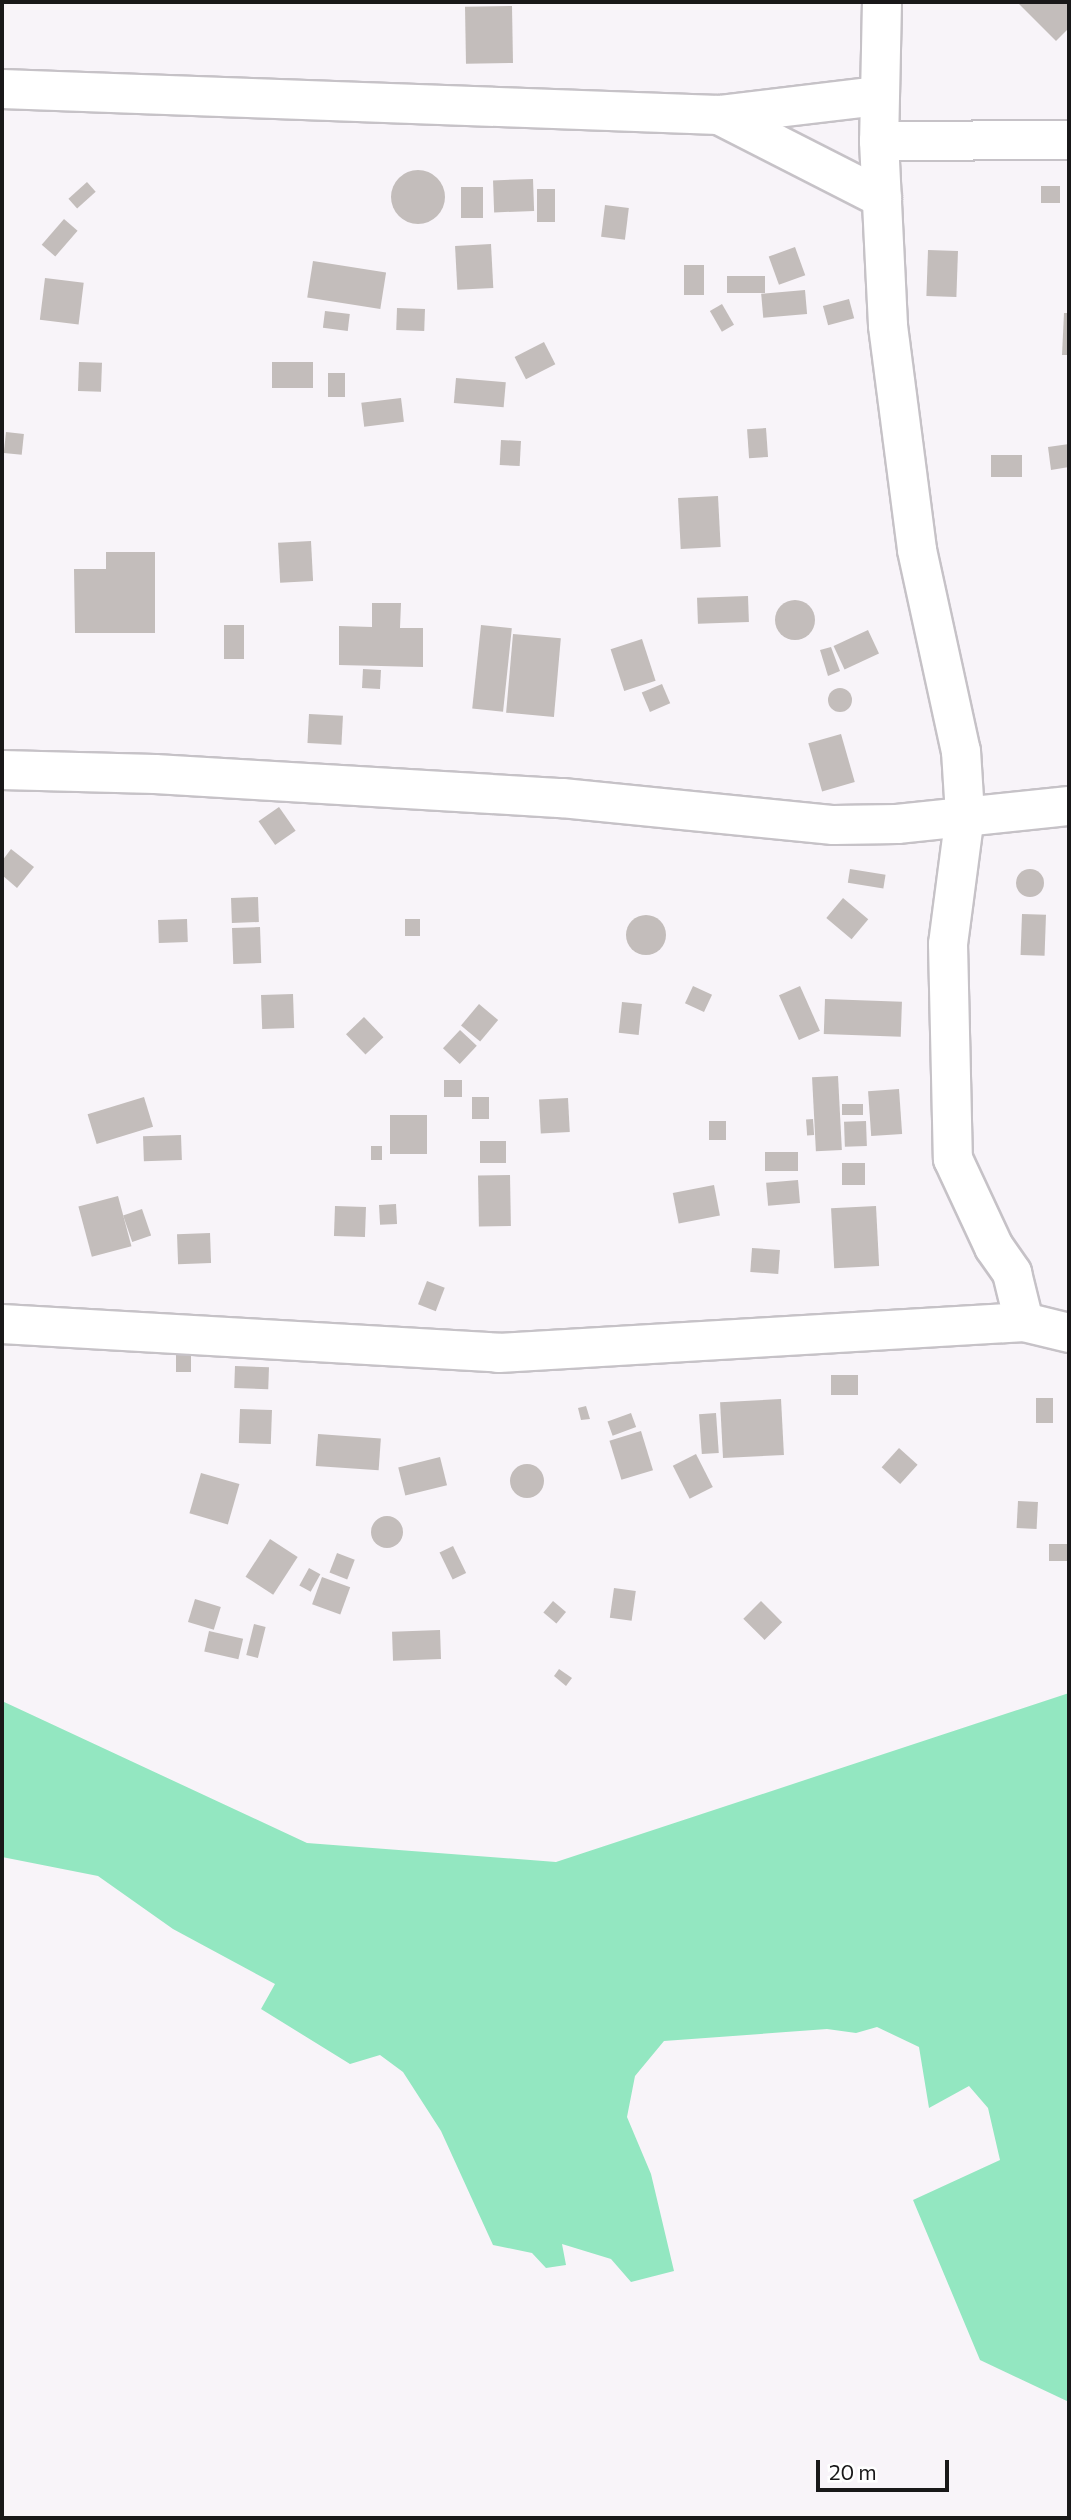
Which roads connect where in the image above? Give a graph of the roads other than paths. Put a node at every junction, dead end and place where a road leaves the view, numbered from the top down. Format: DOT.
graph roads {
  1 [pos="882,2"];
  2 [pos="2,89"];
  3 [pos="880,96"];
  4 [pos="719,115"];
  5 [pos="1069,140"];
  6 [pos="880,141"];
  7 [pos="881,198"];
  8 [pos="2,770"];
  9 [pos="1069,806"];
  10 [pos="965,815"];
  11 [pos="1024,1322"];
  12 [pos="2,1324"];
  13 [pos="1069,1333"];
  1 -- 3 [label="street"];
  2 -- 4 [label="street"];
  3 -- 4 [label="street"];
  3 -- 6 [label="street"];
  4 -- 7 [label="street"];
  5 -- 6 [label="street"];
  6 -- 7 [label="street"];
  7 -- 10 [label="street"];
  8 -- 10 [label="street"];
  9 -- 10 [label="street"];
  10 -- 11 [label="street"];
  11 -- 12 [label="street"];
  11 -- 13 [label="street"];
}
